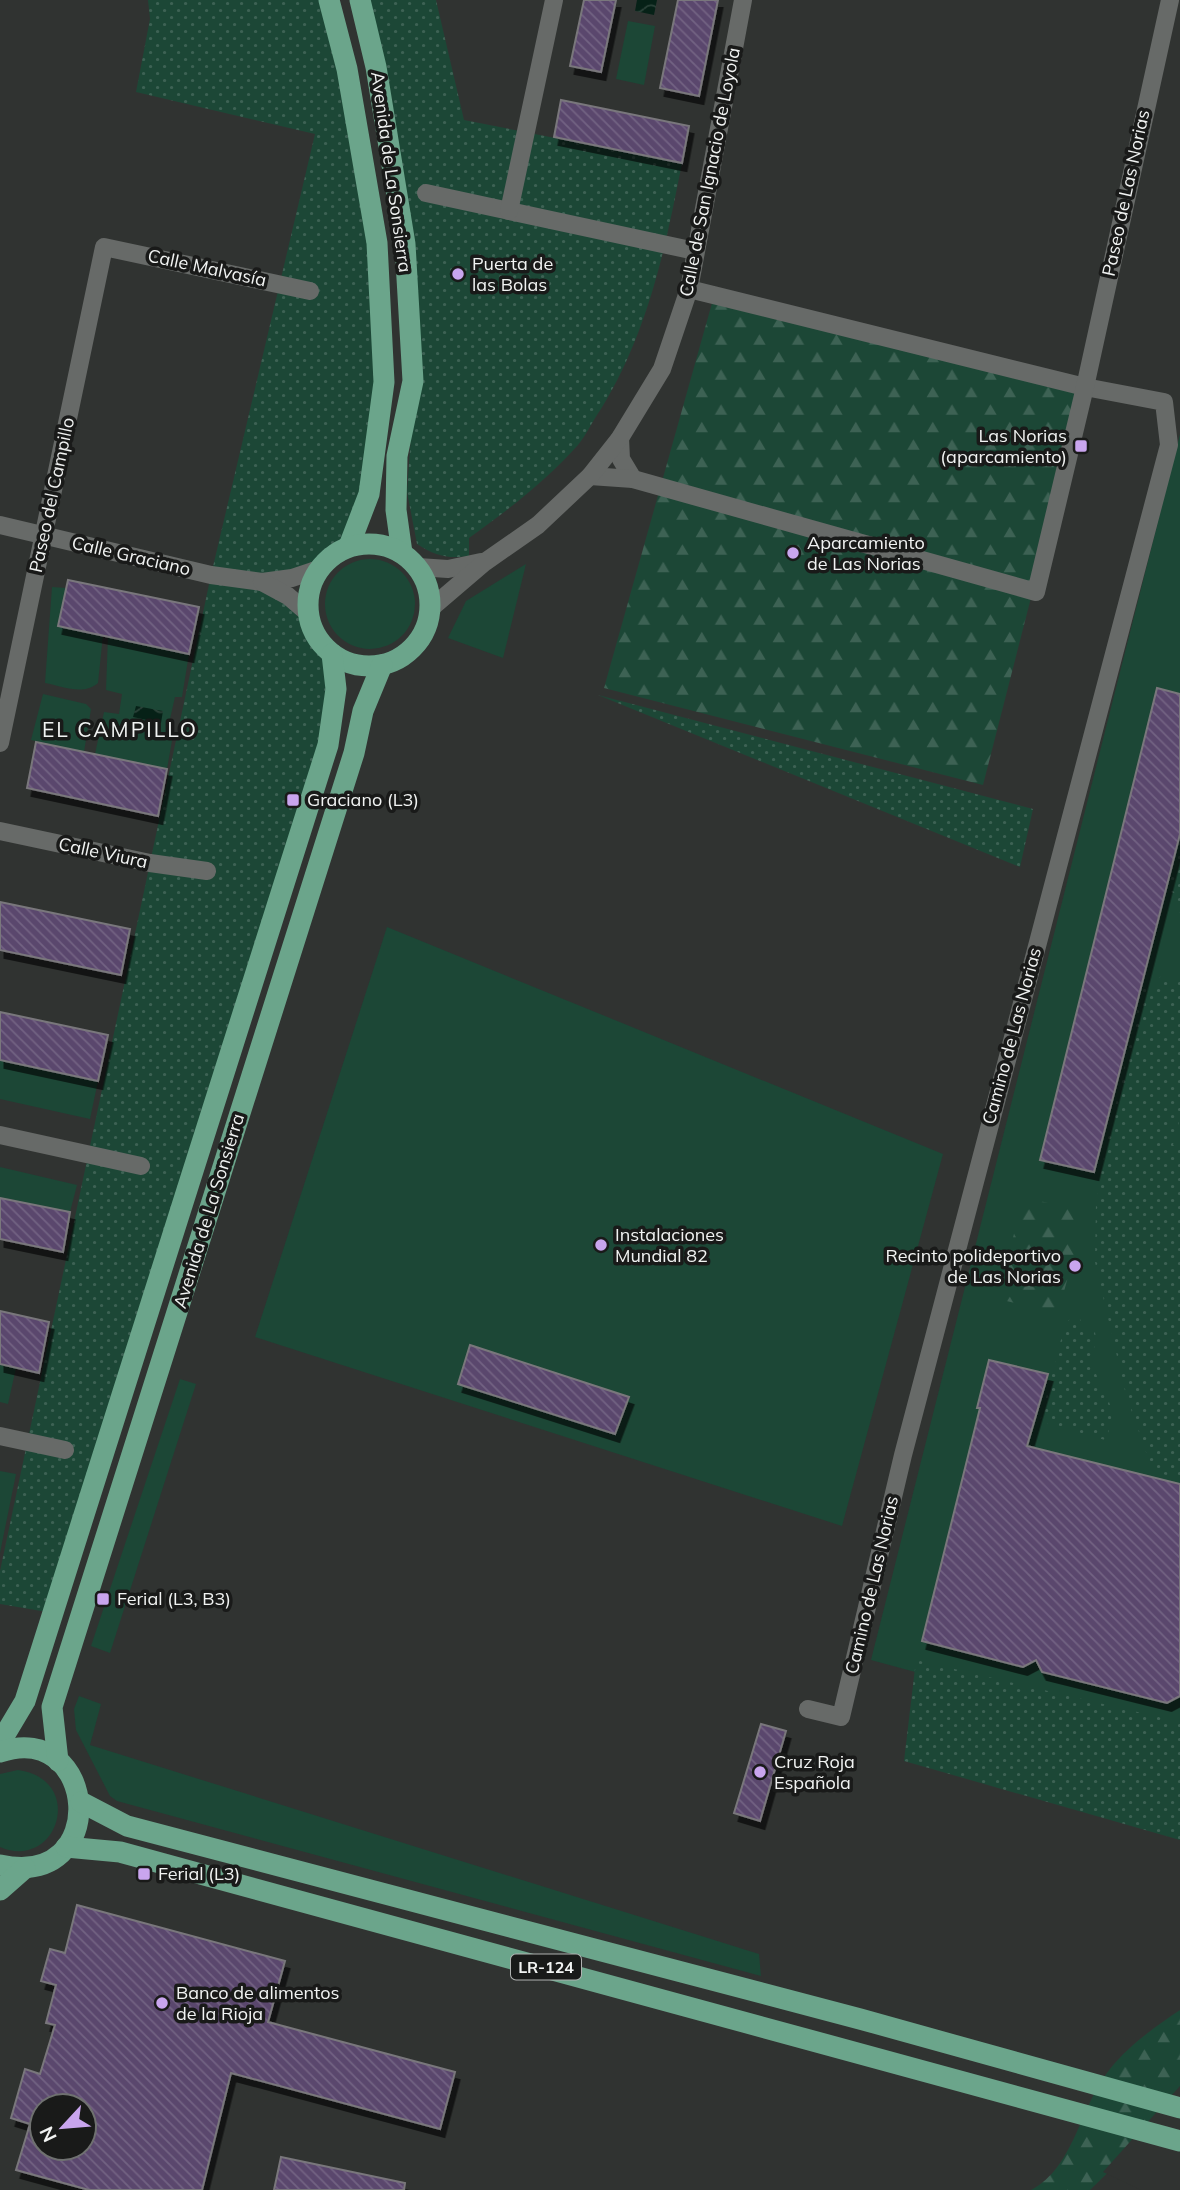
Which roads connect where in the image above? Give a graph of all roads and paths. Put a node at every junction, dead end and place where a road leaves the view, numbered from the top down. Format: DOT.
graph roads {
  1 [pos="329,0"];
  2 [pos="360,0"];
  3 [pos="554,0"];
  4 [pos="743,0"];
  5 [pos="1170,0"];
  6 [pos="426,193"];
  7 [pos="509,211"];
  8 [pos="104,247"];
  9 [pos="695,251"];
  10 [pos="689,289"];
  11 [pos="310,291"];
  12 [pos="1085,387"];
  13 [pos="620,438"];
  14 [pos="590,476"];
  15 [pos="633,479"];
  16 [pos="0,525"];
  17 [pos="44,535"];
  18 [pos="349,547"];
  19 [pos="410,560"];
  20 [pos="485,562"];
  21 [pos="319,569"];
  22 [pos="262,582"];
  23 [pos="430,609"];
  24 [pos="309,614"];
  25 [pos="332,653"];
  26 [pos="382,665"];
  27 [pos="0,743"];
  28 [pos="0,831"];
  29 [pos="207,871"];
  30 [pos="0,1135"];
  31 [pos="141,1166"];
  32 [pos="0,1436"];
  33 [pos="65,1450"];
  34 [pos="808,1709"];
  35 [pos="0,1743"];
  36 [pos="0,1752"];
  37 [pos="58,1760"];
  38 [pos="81,1802"];
  39 [pos="66,1847"];
  40 [pos="0,1864"];
  41 [pos="25,1868"];
  42 [pos="0,1890"];
  43 [pos="1180,2108"];
  44 [pos="1180,2141"];
  1 -- 18 [label="main road, Avenida de La Sonsierra"];
  2 -- 19 [label="main road, Avenida de La Sonsierra"];
  3 -- 7 [label="street"];
  4 -- 9 [label="street, Calle de San Ignacio de Loyola"];
  5 -- 12 [label="street, Paseo de Las Norias"];
  6 -- 7 [label="street"];
  7 -- 9 [label="street"];
  8 -- 11 [label="street, Calle Malvasía"];
  8 -- 17 [label="street, Paseo del Campillo"];
  9 -- 10 [label="street, Calle de San Ignacio de Loyola"];
  10 -- 12 [label="street"];
  10 -- 13 [label="street, Calle de San Ignacio de Loyola"];
  12 -- 15 [label="street, Paseo de Las Norias"];
  12 -- 34 [label="street, Camino de Las Norias"];
  13 -- 14 [label="street, Calle de San Ignacio de Loyola"];
  13 -- 15 [label="street"];
  14 -- 15 [label="street"];
  14 -- 20 [label="street, Calle de San Ignacio de Loyola"];
  16 -- 17 [label="street, Calle Graciano"];
  17 -- 22 [label="street, Calle Graciano"];
  17 -- 27 [label="street, Paseo del Campillo"];
  18 -- 19 [label="main road"];
  18 -- 21 [label="main road"];
  19 -- 20 [label="street, Calle de San Ignacio de Loyola"];
  19 -- 23 [label="main road"];
  20 -- 23 [label="street, Calle de San Ignacio de Loyola"];
  21 -- 22 [label="street, Calle Graciano"];
  21 -- 24 [label="main road"];
  22 -- 24 [label="street, Calle Graciano"];
  23 -- 26 [label="main road"];
  24 -- 25 [label="main road"];
  25 -- 26 [label="main road"];
  25 -- 35 [label="main road, Avenida de La Sonsierra"];
  26 -- 37 [label="main road, Avenida de La Sonsierra"];
  28 -- 29 [label="street, Calle Viura"];
  30 -- 31 [label="street"];
  32 -- 33 [label="street"];
  36 -- 37 [label="main road"];
  37 -- 38 [label="main road"];
  38 -- 39 [label="main road"];
  38 -- 43 [label="main road, LR-124"];
  39 -- 41 [label="main road"];
  39 -- 44 [label="main road, LR-124"];
  40 -- 41 [label="main road"];
  41 -- 42 [label="main road"];
}
